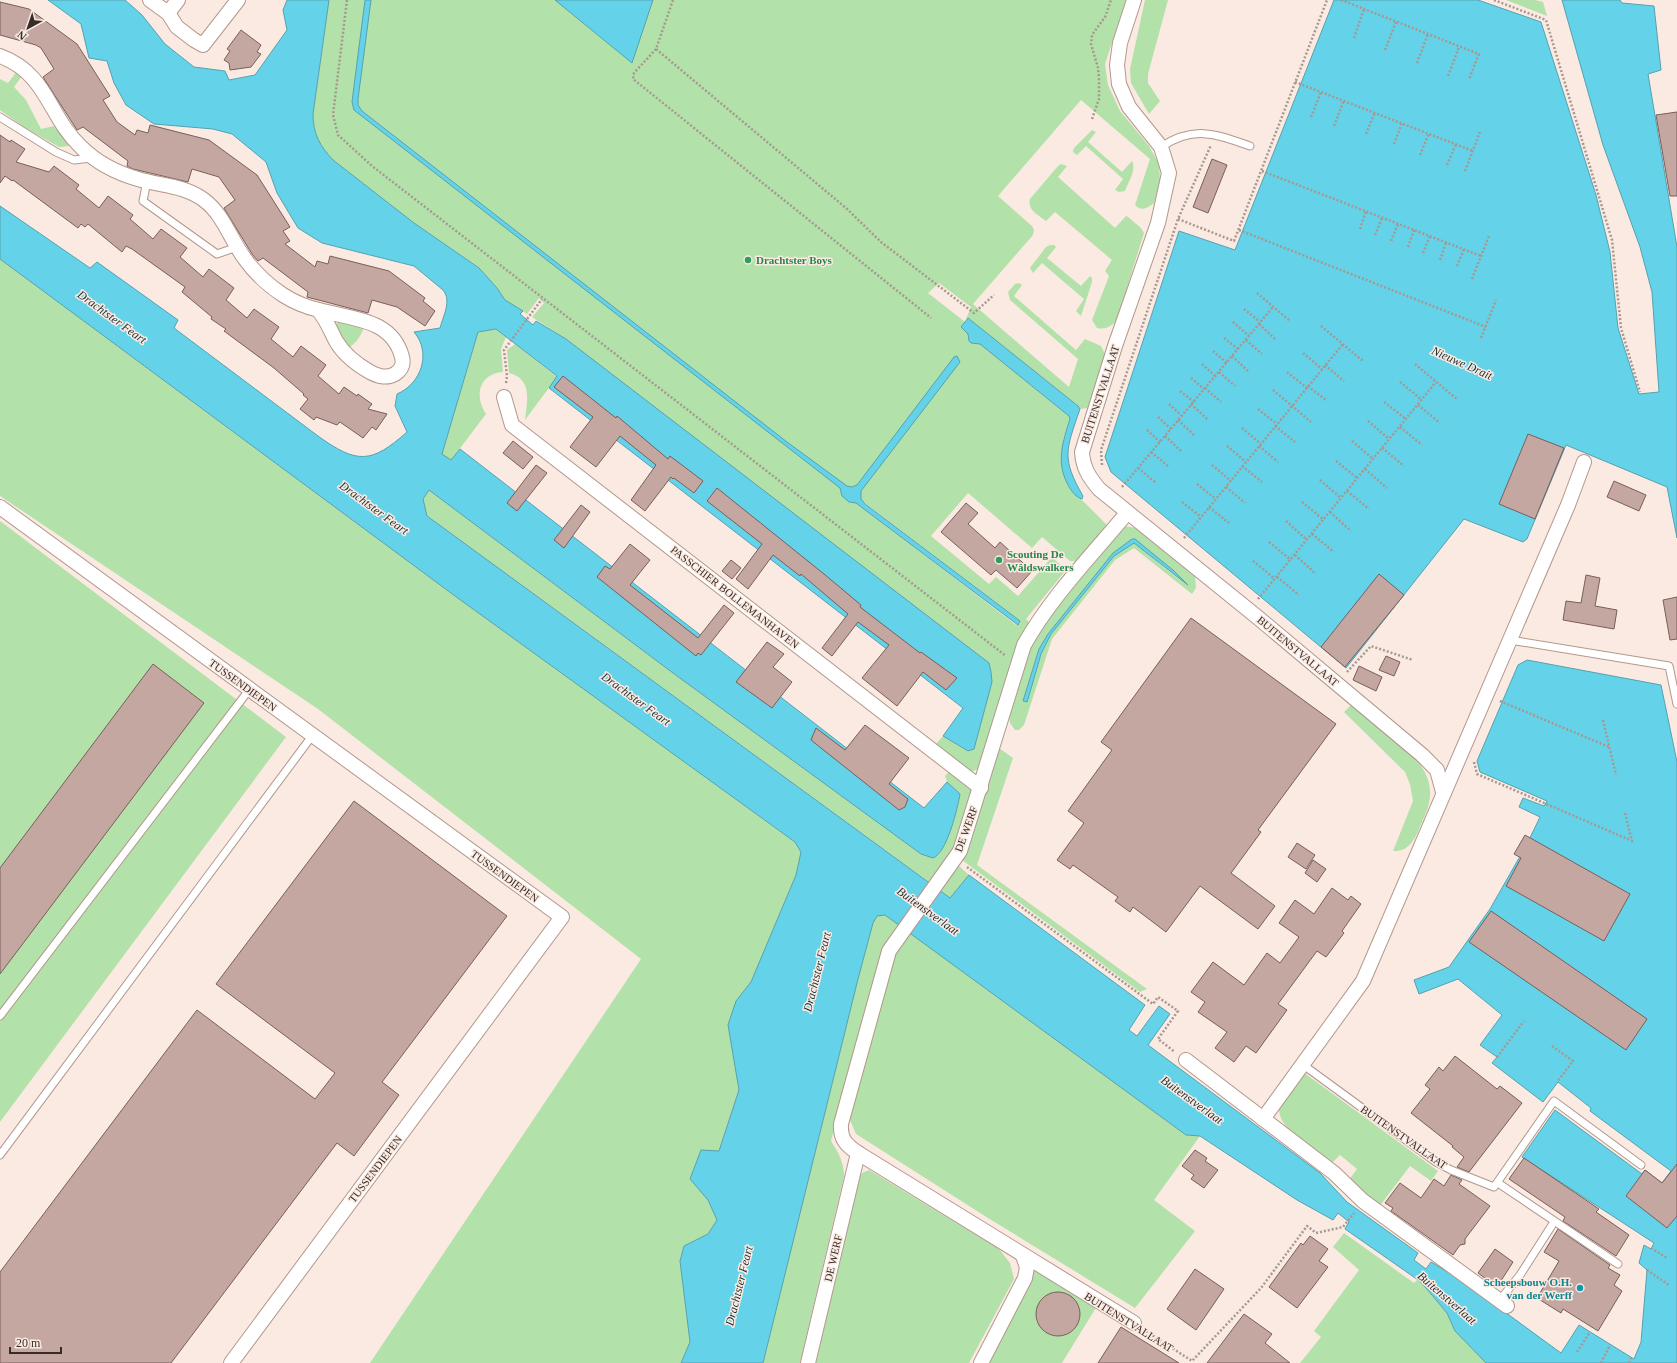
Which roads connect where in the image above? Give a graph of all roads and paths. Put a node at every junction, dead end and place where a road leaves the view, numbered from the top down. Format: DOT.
graph roads {
  1 [pos="150,0"];
  2 [pos="178,0"];
  3 [pos="238,0"];
  4 [pos="347,0"];
  5 [pos="673,0"];
  6 [pos="1111,0"];
  7 [pos="1134,0"];
  8 [pos="1327,0"];
  9 [pos="1341,0"];
  10 [pos="1494,0"];
  11 [pos="1364,9"];
  12 [pos="168,13"];
  13 [pos="1396,22"];
  14 [pos="1428,34"];
  15 [pos="1354,38"];
  16 [pos="1459,47"];
  17 [pos="656,49"];
  18 [pos="1385,50"];
  19 [pos="0,56"];
  20 [pos="1417,63"];
  21 [pos="1448,76"];
  22 [pos="1469,79"];
  23 [pos="1296,82"];
  24 [pos="1322,92"];
  25 [pos="1344,100"];
  26 [pos="1375,112"];
  27 [pos="0,116"];
  28 [pos="1311,117"];
  29 [pos="1092,119"];
  30 [pos="1402,123"];
  31 [pos="1334,126"];
  32 [pos="1480,132"];
  33 [pos="1429,133"];
  34 [pos="1216,134"];
  35 [pos="1366,134"];
  36 [pos="1394,144"];
  37 [pos="1456,144"];
  38 [pos="1250,146"];
  39 [pos="1162,147"];
  40 [pos="1473,151"];
  41 [pos="1420,155"];
  42 [pos="93,157"];
  43 [pos="1447,165"];
  44 [pos="1262,171"];
  45 [pos="1465,171"];
  46 [pos="147,181"];
  47 [pos="1366,211"];
  48 [pos="1382,218"];
  49 [pos="1178,219"];
  50 [pos="1398,224"];
  51 [pos="1360,229"];
  52 [pos="1239,230"];
  53 [pos="1414,230"];
  54 [pos="1375,235"];
  55 [pos="1430,236"];
  56 [pos="1489,236"];
  57 [pos="1392,241"];
  58 [pos="1446,243"];
  59 [pos="237,247"];
  60 [pos="1408,247"];
  61 [pos="1464,249"];
  62 [pos="1423,254"];
  63 [pos="1481,256"];
  64 [pos="1440,260"];
  65 [pos="1457,266"];
  66 [pos="1472,278"];
  67 [pos="1257,293"];
  68 [pos="994,295"];
  69 [pos="542,299"];
  70 [pos="1496,300"];
  71 [pos="1273,307"];
  72 [pos="1244,309"];
  73 [pos="318,310"];
  74 [pos="931,318"];
  75 [pos="1290,321"];
  76 [pos="1233,322"];
  77 [pos="1260,323"];
  78 [pos="1321,326"];
  79 [pos="1486,327"];
  80 [pos="1249,336"];
  81 [pos="1224,338"];
  82 [pos="1481,338"];
  83 [pos="1275,339"];
  84 [pos="1246,340"];
  85 [pos="1342,344"];
  86 [pos="1238,350"];
  87 [pos="1213,351"];
  88 [pos="1302,353"];
  89 [pos="1262,354"];
  90 [pos="1232,356"];
  91 [pos="1363,361"];
  92 [pos="1226,363"];
  93 [pos="1202,364"];
  94 [pos="1415,364"];
  95 [pos="1325,365"];
  96 [pos="1322,369"];
  97 [pos="1248,371"];
  98 [pos="1219,372"];
  99 [pos="1287,372"];
  100 [pos="1215,376"];
  101 [pos="1191,378"];
  102 [pos="1344,381"];
  103 [pos="1400,382"];
  104 [pos="1436,382"];
  105 [pos="1235,386"];
  106 [pos="1308,387"];
  107 [pos="1205,389"];
  108 [pos="1273,390"];
  109 [pos="1180,391"];
  110 [pos="1640,392"];
  111 [pos="504,397"];
  112 [pos="1422,400"];
  113 [pos="1458,400"];
  114 [pos="1327,401"];
  115 [pos="1221,402"];
  116 [pos="1384,402"];
  117 [pos="1193,403"];
  118 [pos="1169,404"];
  119 [pos="1418,405"];
  120 [pos="1292,406"];
  121 [pos="1258,409"];
  122 [pos="1182,416"];
  123 [pos="1158,417"];
  124 [pos="1208,419"];
  125 [pos="1406,419"];
  126 [pos="1178,420"];
  127 [pos="1368,421"];
  128 [pos="1311,422"];
  129 [pos="1440,423"];
  130 [pos="1276,425"];
  131 [pos="1400,427"];
  132 [pos="1242,428"];
  133 [pos="1171,429"];
  134 [pos="1147,430"];
  135 [pos="1194,435"];
  136 [pos="1165,436"];
  137 [pos="1390,439"];
  138 [pos="1352,441"];
  139 [pos="1160,442"];
  140 [pos="1295,442"];
  141 [pos="1260,445"];
  142 [pos="1422,445"];
  143 [pos="1227,446"];
  144 [pos="1382,448"];
  145 [pos="1181,451"];
  146 [pos="1151,452"];
  147 [pos="1373,459"];
  148 [pos="1336,460"];
  149 [pos="1246,462"];
  150 [pos="1278,462"];
  151 [pos="1584,462"];
  152 [pos="1212,465"];
  153 [pos="1168,466"];
  154 [pos="1242,466"];
  155 [pos="1404,466"];
  156 [pos="1102,468"];
  157 [pos="1138,468"];
  158 [pos="1365,469"];
  159 [pos="1358,478"];
  160 [pos="1320,480"];
  161 [pos="1231,481"];
  162 [pos="1154,482"];
  163 [pos="1262,482"];
  164 [pos="1117,483"];
  165 [pos="1197,484"];
  166 [pos="1226,487"];
  167 [pos="1121,488"];
  168 [pos="1387,488"];
  169 [pos="1347,491"];
  170 [pos="1127,492"];
  171 [pos="1341,498"];
  172 [pos="1216,499"];
  173 [pos="1182,502"];
  174 [pos="1302,502"];
  175 [pos="1245,503"];
  176 [pos="0,507"];
  177 [pos="1209,507"];
  178 [pos="1369,509"];
  179 [pos="1330,512"];
  180 [pos="1127,513"];
  181 [pos="1201,517"];
  182 [pos="1324,520"];
  183 [pos="1286,522"];
  184 [pos="1229,523"];
  185 [pos="1352,530"];
  186 [pos="1178,534"];
  187 [pos="1312,534"];
  188 [pos="1183,539"];
  189 [pos="1307,540"];
  190 [pos="1269,542"];
  191 [pos="1189,543"];
  192 [pos="1334,552"];
  193 [pos="1295,555"];
  194 [pos="1291,560"];
  195 [pos="1253,561"];
  196 [pos="1316,574"];
  197 [pos="1276,578"];
  198 [pos="1252,595"];
  199 [pos="1299,595"];
  200 [pos="1258,600"];
  201 [pos="1264,605"];
  202 [pos="1510,640"];
  203 [pos="1413,660"];
  204 [pos="1018,665"];
  205 [pos="1341,668"];
  206 [pos="249,690"];
  207 [pos="1503,694"];
  208 [pos="1500,701"];
  209 [pos="1677,704"];
  210 [pos="1497,708"];
  211 [pos="1603,720"];
  212 [pos="312,736"];
  213 [pos="1609,747"];
  214 [pos="1474,760"];
  215 [pos="1616,775"];
  216 [pos="981,788"];
  217 [pos="1443,792"];
  218 [pos="1625,813"];
  219 [pos="955,858"];
  220 [pos="0,1016"];
  221 [pos="1524,1021"];
  222 [pos="1552,1046"];
  223 [pos="1497,1057"];
  224 [pos="1186,1060"];
  225 [pos="1302,1064"];
  226 [pos="1557,1082"];
  227 [pos="1263,1118"];
  228 [pos="858,1152"];
  229 [pos="0,1155"];
  230 [pos="1641,1165"];
  231 [pos="1498,1183"];
  232 [pos="1358,1207"];
  233 [pos="1554,1222"];
  234 [pos="1651,1248"];
  235 [pos="1023,1256"];
  236 [pos="1667,1258"];
  237 [pos="1618,1264"];
  238 [pos="1647,1270"];
  239 [pos="1669,1285"];
  240 [pos="1503,1303"];
  241 [pos="1134,1323"];
  242 [pos="1590,1332"];
  243 [pos="1610,1345"];
  244 [pos="1577,1352"];
  245 [pos="1631,1358"];
  246 [pos="230,1363"];
  247 [pos="808,1363"];
  248 [pos="981,1363"];
  249 [pos="1600,1363"];
  250 [pos="1629,1363"];
  1 -- 12 [label="street"];
  2 -- 12 [label="street"];
  3 -- 12 [label="street"];
  4 -- 69 [label="path"];
  5 -- 17 [label="path"];
  6 -- 29 [label="path"];
  7 -- 39 [label="street, BUITENSTVALLAAT"];
  8 -- 23 [label="path"];
  9 -- 11 [label="path"];
  10 -- 110 [label="path"];
  11 -- 13 [label="path"];
  11 -- 15 [label="path"];
  13 -- 14 [label="path"];
  13 -- 18 [label="path"];
  14 -- 16 [label="path"];
  14 -- 20 [label="path"];
  16 -- 21 [label="path"];
  16 -- 22 [label="path"];
  17 -- 68 [label="path"];
  17 -- 74 [label="path"];
  19 -- 42 [label="street"];
  23 -- 24 [label="path"];
  23 -- 44 [label="path"];
  24 -- 25 [label="path"];
  24 -- 28 [label="path"];
  25 -- 26 [label="path"];
  25 -- 31 [label="path"];
  26 -- 30 [label="path"];
  26 -- 35 [label="path"];
  27 -- 42 [label="lane"];
  30 -- 33 [label="path"];
  30 -- 36 [label="path"];
  32 -- 40 [label="path"];
  33 -- 37 [label="path"];
  33 -- 41 [label="path"];
  34 -- 38 [label="lane"];
  34 -- 39 [label="lane"];
  34 -- 49 [label="path"];
  37 -- 40 [label="path"];
  37 -- 43 [label="path"];
  39 -- 180 [label="street, BUITENSTVALLAAT"];
  40 -- 45 [label="path"];
  42 -- 46 [label="street"];
  44 -- 47 [label="path"];
  44 -- 52 [label="path"];
  46 -- 59 [label="street"];
  46 -- 59 [label="lane"];
  47 -- 48 [label="path"];
  47 -- 51 [label="path"];
  48 -- 50 [label="path"];
  48 -- 54 [label="path"];
  49 -- 52 [label="path"];
  49 -- 156 [label="path"];
  50 -- 53 [label="path"];
  50 -- 57 [label="path"];
  52 -- 79 [label="path"];
  53 -- 55 [label="path"];
  53 -- 60 [label="path"];
  55 -- 58 [label="path"];
  55 -- 62 [label="path"];
  56 -- 63 [label="path"];
  58 -- 61 [label="path"];
  58 -- 64 [label="path"];
  59 -- 73 [label="street"];
  61 -- 63 [label="path"];
  61 -- 65 [label="path"];
  63 -- 66 [label="path"];
  67 -- 71 [label="path"];
  69 -- 111 [label="path"];
  69 -- 204 [label="path"];
  70 -- 79 [label="path"];
  71 -- 75 [label="path"];
  71 -- 77 [label="path"];
  72 -- 77 [label="path"];
  73 -- 73 [label="street"];
  76 -- 80 [label="path"];
  77 -- 80 [label="path"];
  77 -- 83 [label="path"];
  78 -- 85 [label="path"];
  79 -- 82 [label="path"];
  80 -- 84 [label="path"];
  81 -- 86 [label="path"];
  84 -- 86 [label="path"];
  84 -- 89 [label="path"];
  85 -- 91 [label="path"];
  85 -- 95 [label="path"];
  86 -- 90 [label="path"];
  87 -- 92 [label="path"];
  88 -- 96 [label="path"];
  90 -- 92 [label="path"];
  90 -- 97 [label="path"];
  92 -- 98 [label="path"];
  93 -- 100 [label="path"];
  94 -- 104 [label="path"];
  95 -- 96 [label="path"];
  95 -- 102 [label="path"];
  96 -- 106 [label="path"];
  98 -- 100 [label="path"];
  98 -- 105 [label="path"];
  99 -- 106 [label="path"];
  100 -- 107 [label="path"];
  101 -- 107 [label="path"];
  103 -- 112 [label="path"];
  104 -- 112 [label="path"];
  104 -- 113 [label="path"];
  106 -- 114 [label="path"];
  106 -- 120 [label="path"];
  107 -- 115 [label="path"];
  107 -- 117 [label="path"];
  108 -- 120 [label="path"];
  109 -- 117 [label="path"];
  111 -- 216 [label="street, PASSCHIER BOLLEMANHAVEN"];
  112 -- 119 [label="path"];
  116 -- 125 [label="path"];
  117 -- 122 [label="path"];
  117 -- 124 [label="path"];
  118 -- 122 [label="path"];
  119 -- 125 [label="path"];
  119 -- 129 [label="path"];
  120 -- 128 [label="path"];
  120 -- 130 [label="path"];
  121 -- 130 [label="path"];
  122 -- 126 [label="path"];
  123 -- 133 [label="path"];
  125 -- 131 [label="path"];
  126 -- 133 [label="path"];
  126 -- 135 [label="path"];
  127 -- 137 [label="path"];
  130 -- 140 [label="path"];
  130 -- 141 [label="path"];
  131 -- 137 [label="path"];
  131 -- 142 [label="path"];
  132 -- 141 [label="path"];
  133 -- 136 [label="path"];
  134 -- 139 [label="path"];
  136 -- 139 [label="path"];
  136 -- 145 [label="path"];
  137 -- 144 [label="path"];
  138 -- 147 [label="path"];
  139 -- 146 [label="path"];
  141 -- 149 [label="path"];
  141 -- 150 [label="path"];
  143 -- 149 [label="path"];
  144 -- 147 [label="path"];
  144 -- 155 [label="path"];
  146 -- 153 [label="path"];
  146 -- 157 [label="path"];
  147 -- 158 [label="path"];
  148 -- 159 [label="path"];
  149 -- 154 [label="path"];
  151 -- 202 [label="street"];
  152 -- 161 [label="path"];
  154 -- 161 [label="path"];
  154 -- 163 [label="path"];
  157 -- 162 [label="path"];
  157 -- 167 [label="path"];
  158 -- 159 [label="path"];
  158 -- 168 [label="path"];
  159 -- 169 [label="path"];
  160 -- 171 [label="path"];
  161 -- 166 [label="path"];
  164 -- 167 [label="path"];
  165 -- 172 [label="path"];
  166 -- 172 [label="path"];
  166 -- 175 [label="path"];
  167 -- 170 [label="path"];
  169 -- 171 [label="path"];
  169 -- 178 [label="path"];
  171 -- 179 [label="path"];
  172 -- 177 [label="path"];
  173 -- 181 [label="path"];
  174 -- 182 [label="path"];
  176 -- 206 [label="street, TUSSENDIEPEN"];
  177 -- 181 [label="path"];
  177 -- 184 [label="path"];
  179 -- 182 [label="path"];
  179 -- 185 [label="path"];
  180 -- 204 [label="street, DE WERF"];
  180 -- 217 [label="street, BUITENSTVALLAAT"];
  181 -- 188 [label="path"];
  182 -- 187 [label="path"];
  183 -- 189 [label="path"];
  186 -- 188 [label="path"];
  187 -- 189 [label="path"];
  187 -- 192 [label="path"];
  188 -- 191 [label="path"];
  189 -- 193 [label="path"];
  190 -- 194 [label="path"];
  193 -- 194 [label="path"];
  193 -- 196 [label="path"];
  194 -- 197 [label="path"];
  195 -- 197 [label="path"];
  197 -- 199 [label="path"];
  197 -- 200 [label="path"];
  198 -- 200 [label="path"];
  200 -- 201 [label="path"];
  202 -- 209 [label="lane"];
  202 -- 217 [label="street"];
  203 -- 205 [label="path"];
  204 -- 216 [label="street, DE WERF"];
  206 -- 212 [label="street, TUSSENDIEPEN"];
  206 -- 220 [label="lane"];
  207 -- 208 [label="path"];
  208 -- 210 [label="path"];
  208 -- 213 [label="path"];
  211 -- 213 [label="path"];
  212 -- 229 [label="lane"];
  212 -- 246 [label="street, TUSSENDIEPEN"];
  213 -- 215 [label="path"];
  214 -- 218 [label="path"];
  216 -- 219 [label="street, DE WERF"];
  217 -- 225 [label="street"];
  219 -- 224 [label="path"];
  219 -- 228 [label="street, DE WERF"];
  221 -- 223 [label="path"];
  222 -- 226 [label="path"];
  224 -- 227 [label="street"];
  225 -- 227 [label="street"];
  225 -- 231 [label="lane, BUITENSTVALLAAT"];
  227 -- 240 [label="street"];
  228 -- 235 [label="street, DE WERF"];
  228 -- 247 [label="street, DE WERF"];
  230 -- 231 [label="lane"];
  231 -- 233 [label="lane"];
  232 -- 241 [label="path, BUITENSTVALLAAT"];
  233 -- 237 [label="lane"];
  233 -- 240 [label="lane"];
  234 -- 236 [label="path"];
  235 -- 241 [label="street, BUITENSTVALLAAT"];
  235 -- 248 [label="street"];
  238 -- 239 [label="path"];
  242 -- 244 [label="path"];
  243 -- 249 [label="path"];
  245 -- 250 [label="path"];
}
